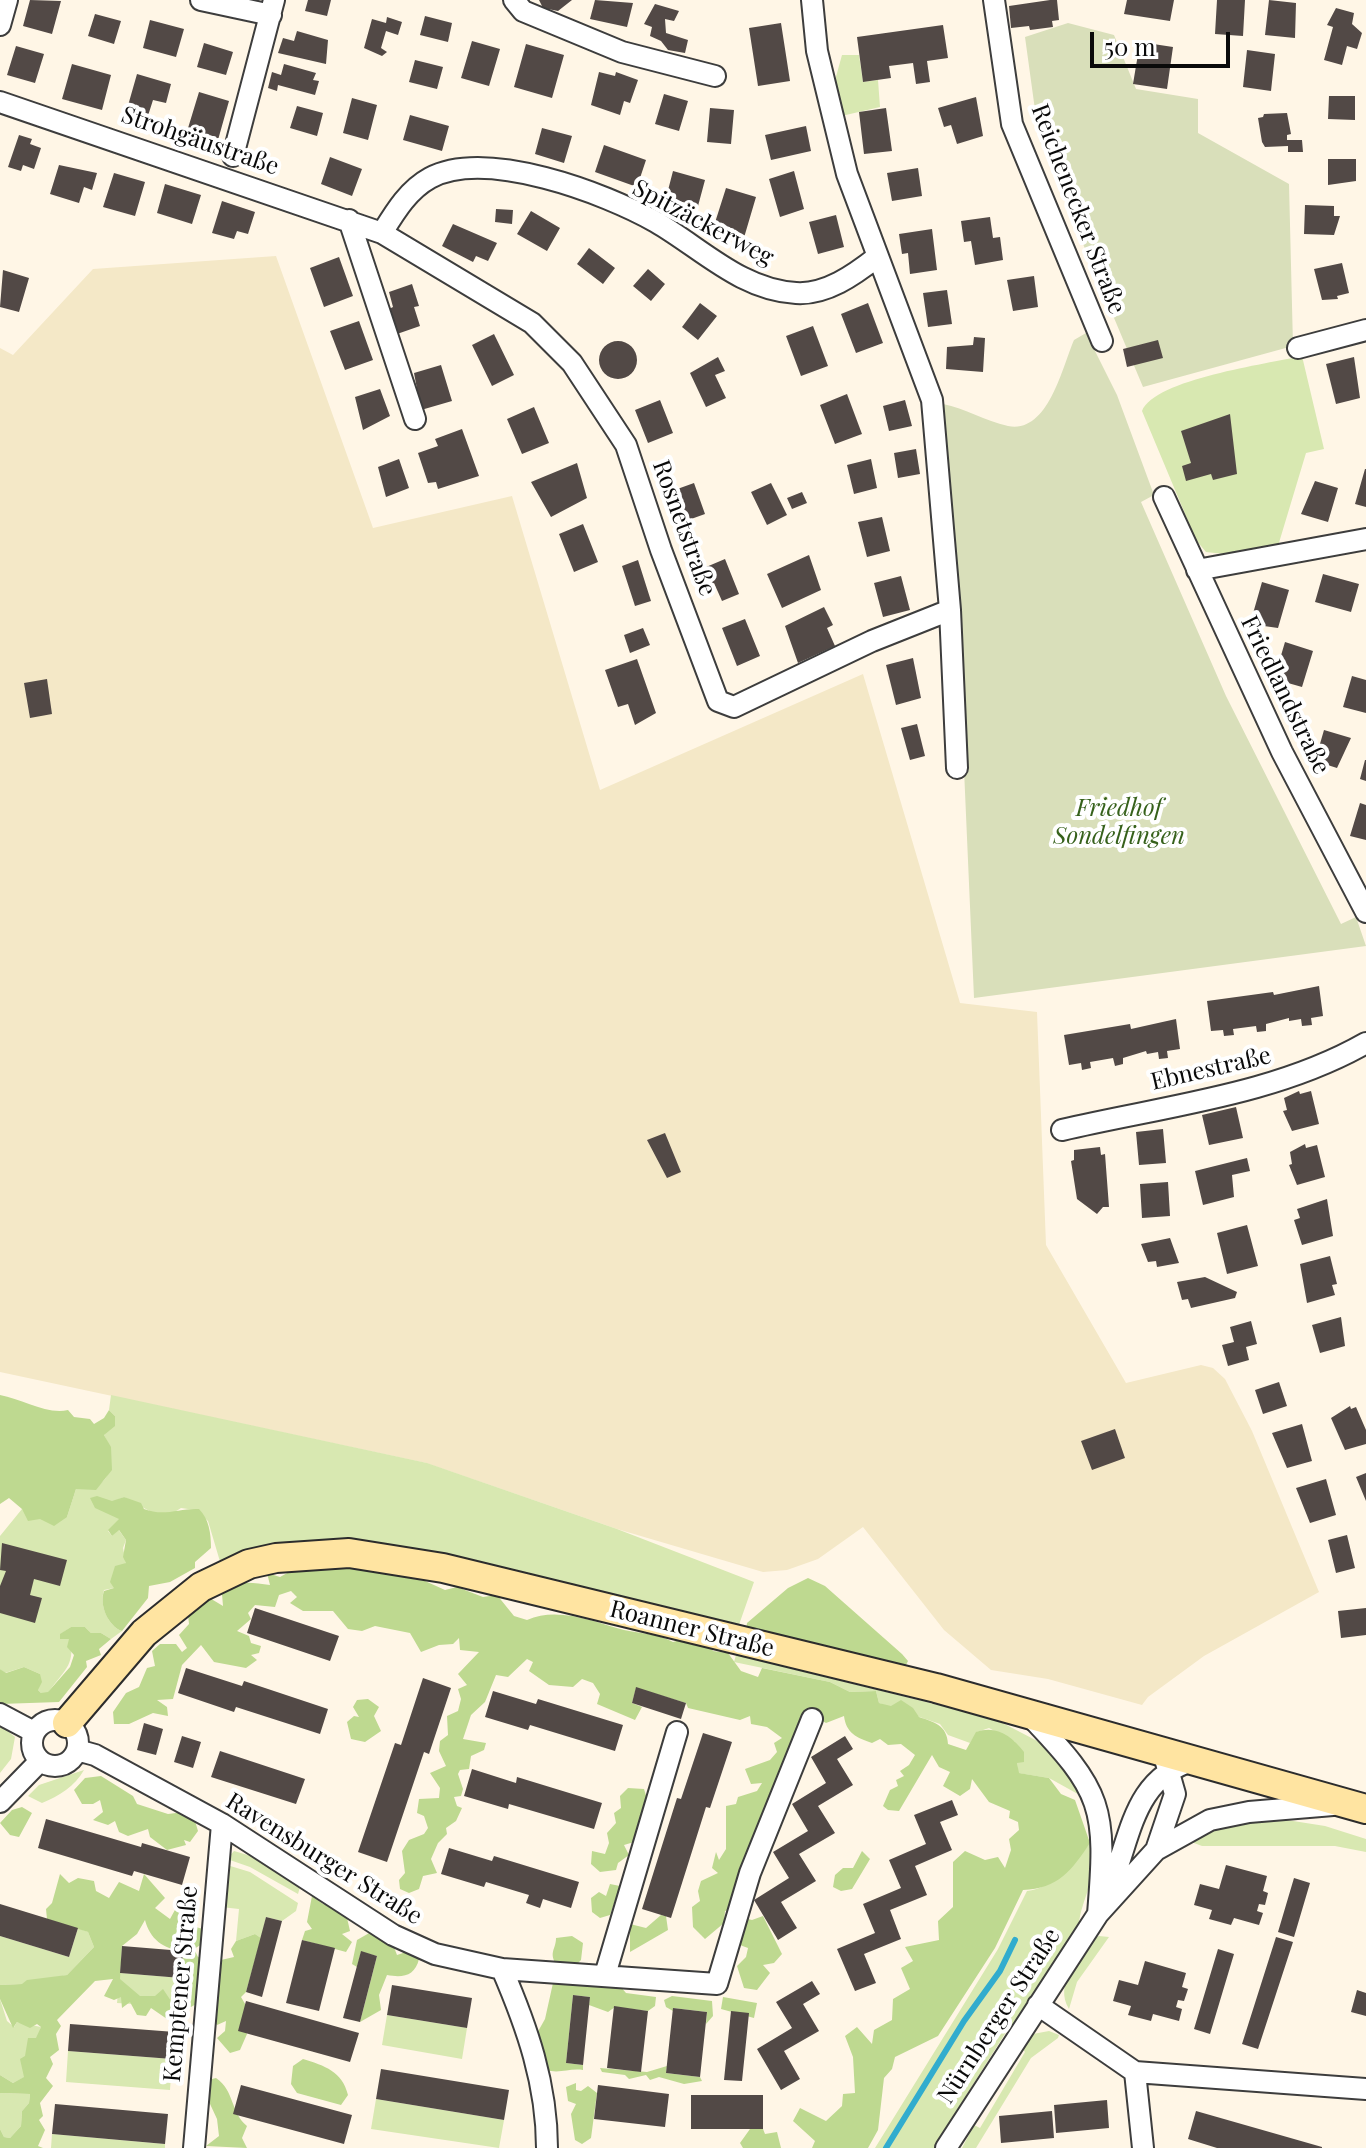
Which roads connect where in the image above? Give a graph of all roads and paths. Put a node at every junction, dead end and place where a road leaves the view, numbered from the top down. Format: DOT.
graph roads {
  1 [pos="7,0"];
  2 [pos="201,0"];
  3 [pos="514,0"];
  4 [pos="812,0"];
  5 [pos="994,0"];
  6 [pos="272,8"];
  7 [pos="0,25"];
  8 [pos="715,76"];
  9 [pos="0,102"];
  10 [pos="233,156"];
  11 [pos="349,220"];
  12 [pos="382,233"];
  13 [pos="877,257"];
  14 [pos="1366,330"];
  15 [pos="1102,341"];
  16 [pos="1298,348"];
  17 [pos="415,419"];
  18 [pos="1164,497"];
  19 [pos="1366,539"];
  20 [pos="1197,570"];
  21 [pos="950,610"];
  22 [pos="957,768"];
  23 [pos="1366,912"];
  24 [pos="1366,1043"];
  25 [pos="1062,1130"];
  26 [pos="1027,1713"];
  27 [pos="0,1714"];
  28 [pos="812,1719"];
  29 [pos="34,1732"];
  30 [pos="677,1732"];
  31 [pos="72,1737"];
  32 [pos="1175,1760"];
  33 [pos="40,1761"];
  34 [pos="0,1802"];
  35 [pos="1358,1806"];
  36 [pos="222,1824"];
  37 [pos="1156,1850"];
  38 [pos="1098,1914"];
  39 [pos="502,1969"];
  40 [pos="605,1975"];
  41 [pos="1038,2005"];
  42 [pos="1135,2072"];
  43 [pos="1366,2089"];
  44 [pos="194,2148"];
  45 [pos="547,2148"];
  46 [pos="946,2148"];
  47 [pos="1143,2148"];
  1 -- 7 [label="street"];
  2 -- 6 [label="street"];
  3 -- 8 [label="street"];
  4 -- 13 [label="street"];
  5 -- 15 [label="street, Reichenecker Straße"];
  6 -- 10 [label="street"];
  9 -- 11 [label="street, Strohgäustraße"];
  11 -- 12 [label="street, Strohgäustraße"];
  11 -- 17 [label="street"];
  12 -- 13 [label="street, Spitzäckerweg"];
  12 -- 21 [label="street, Rosnetstraße"];
  13 -- 21 [label="street"];
  14 -- 16 [label="street"];
  18 -- 20 [label="street, Friedlandstraße"];
  19 -- 20 [label="street"];
  20 -- 23 [label="street, Friedlandstraße"];
  21 -- 22 [label="street"];
  24 -- 25 [label="street, Ebnestraße"];
  26 -- 31 [label="street, Roanner Straße"];
  26 -- 32 [label="street, Roanner Straße"];
  26 -- 38 [label="street"];
  27 -- 29 [label="street"];
  28 -- 40 [label="street, Ravensburger Straße"];
  29 -- 31 [label="street"];
  29 -- 33 [label="street"];
  30 -- 40 [label="street"];
  31 -- 33 [label="street"];
  31 -- 36 [label="street, Ravensburger Straße"];
  32 -- 35 [label="street, Roanner Straße"];
  32 -- 37 [label="street, Nürnberger Straße"];
  32 -- 38 [label="street, Nürnberger Straße"];
  33 -- 34 [label="street"];
  35 -- 37 [label="street, Nürnberger Straße"];
  36 -- 39 [label="street, Ravensburger Straße"];
  36 -- 44 [label="street, Kemptener Straße"];
  37 -- 38 [label="street, Nürnberger Straße"];
  38 -- 41 [label="street, Nürnberger Straße"];
  39 -- 40 [label="street, Ravensburger Straße"];
  39 -- 45 [label="street"];
  41 -- 42 [label="street"];
  41 -- 46 [label="street, Nürnberger Straße"];
  42 -- 43 [label="street"];
  42 -- 47 [label="street"];
}
